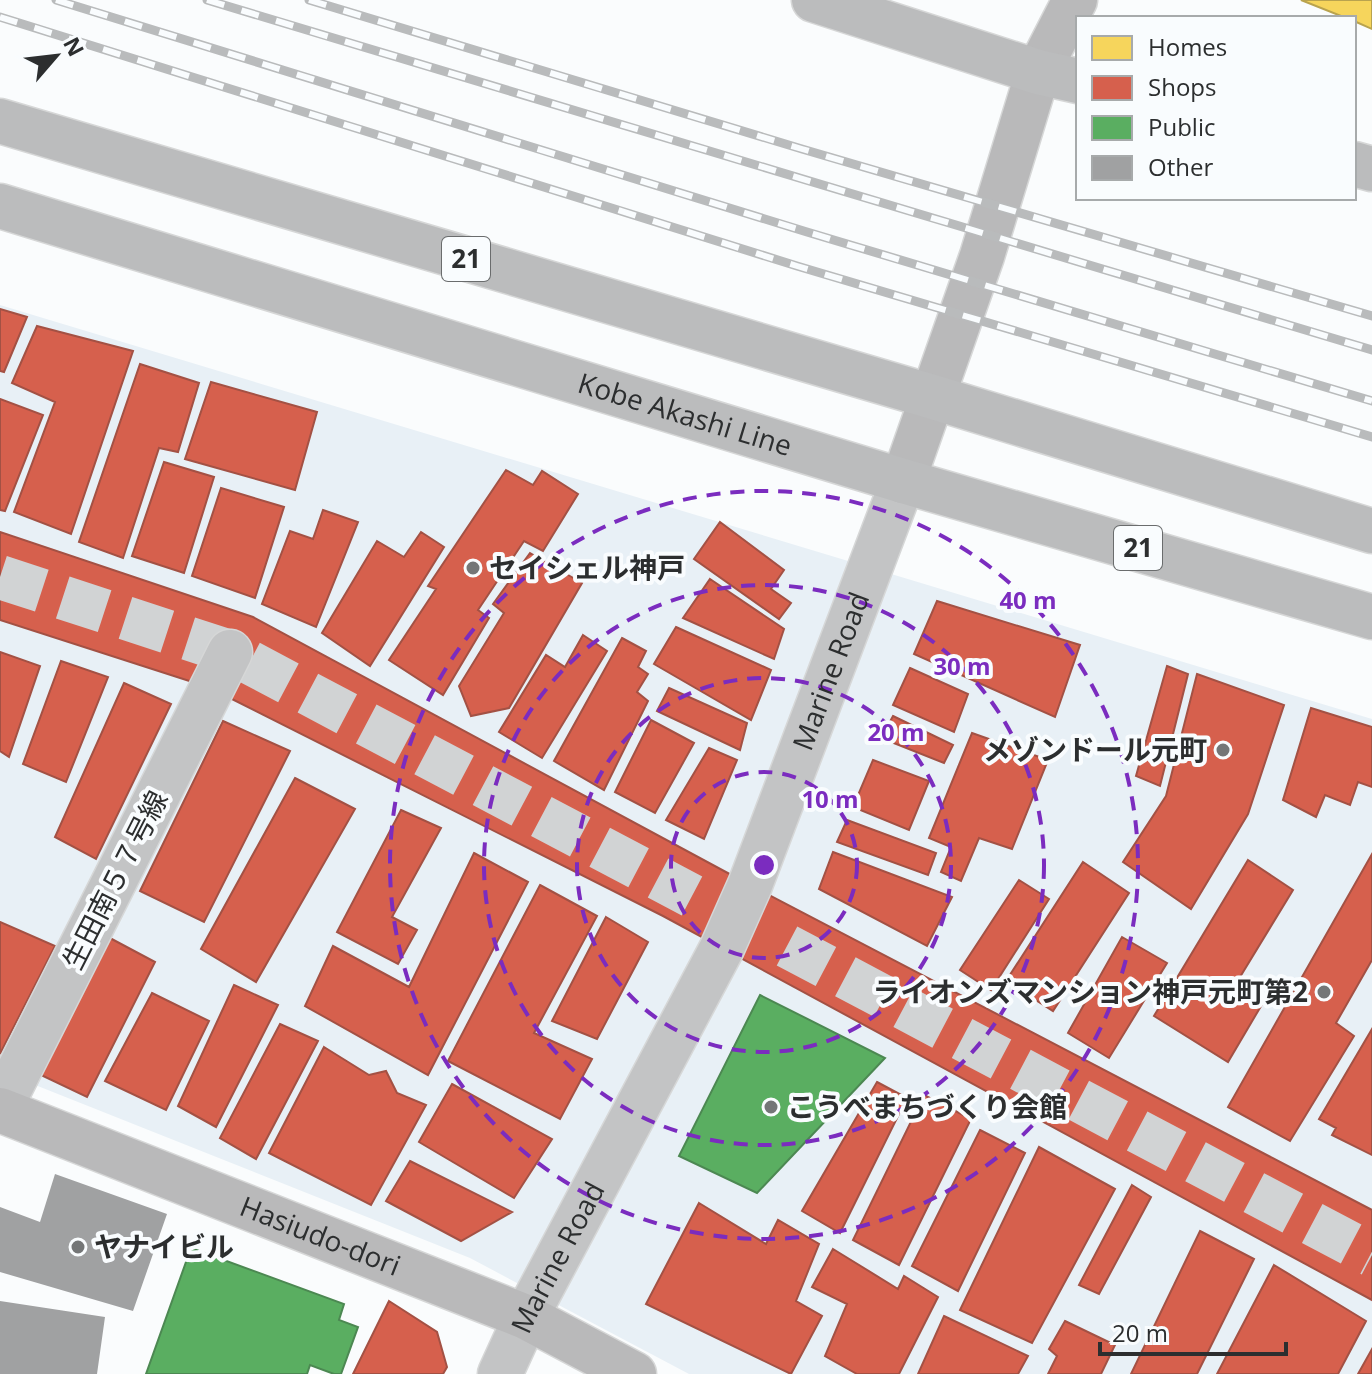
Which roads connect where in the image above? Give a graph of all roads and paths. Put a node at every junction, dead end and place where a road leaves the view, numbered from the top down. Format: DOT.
graph roads {
  1 [pos="815,0"];
  2 [pos="1075,0"];
  3 [pos="1058,76"];
  4 [pos="0,121"];
  5 [pos="0,206"];
  6 [pos="933,397"];
  7 [pos="903,481"];
  8 [pos="1372,531"];
  9 [pos="1372,617"];
  10 [pos="230,652"];
  11 [pos="0,1109"];
  12 [pos="526,1317"];
  13 [pos="500,1374"];
  14 [pos="634,1374"];
  1 -- 3 [label="main road"];
  2 -- 3 [label="street, Marine Road"];
  3 -- 6 [label="street, Marine Road"];
  4 -- 6 [label="main road, 21"];
  5 -- 7 [label="main road, Kobe Akashi Line / 21"];
  6 -- 7 [label="street, Marine Road"];
  6 -- 8 [label="main road, 21"];
  7 -- 9 [label="main road, Kobe Akashi Line / 21"];
  7 -- 12 [label="street, Marine Road"];
  10 -- 11 [label="street, 生田南５７号線"];
  11 -- 12 [label="street, Hasiudo-dori"];
  12 -- 13 [label="street, Marine Road"];
  12 -- 14 [label="street, Hasiudo-dori"];
}
